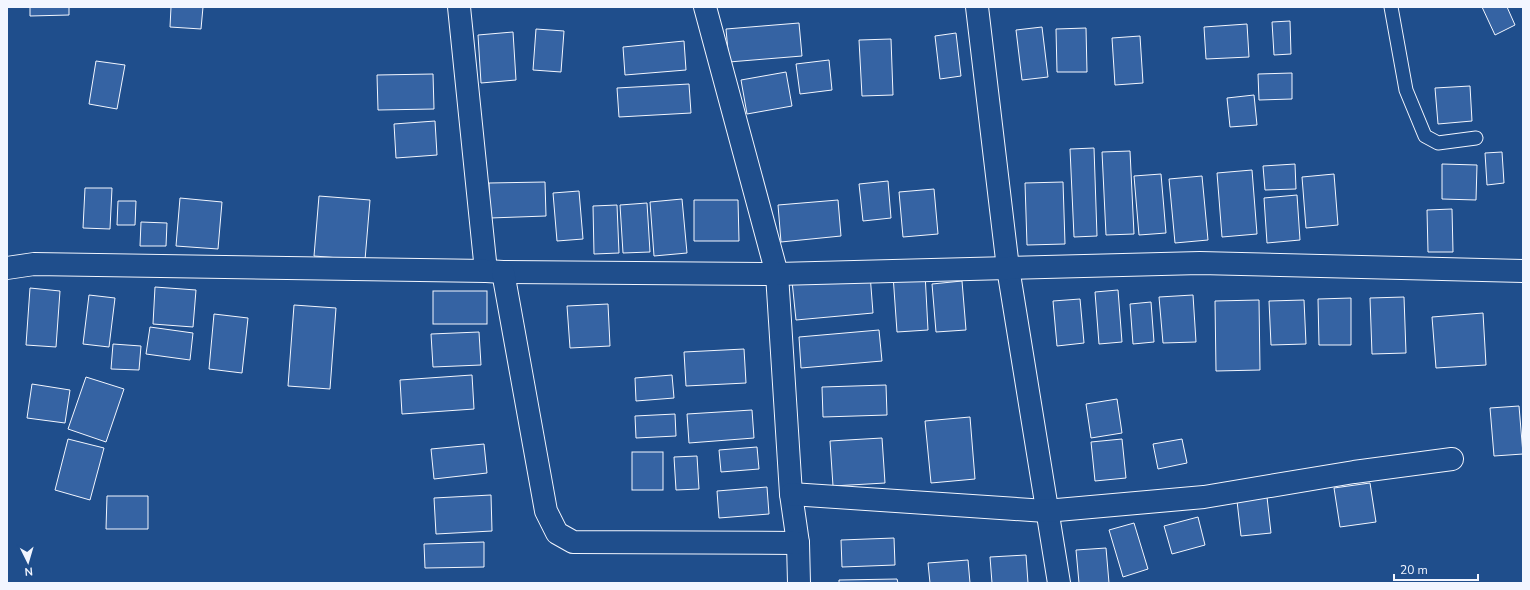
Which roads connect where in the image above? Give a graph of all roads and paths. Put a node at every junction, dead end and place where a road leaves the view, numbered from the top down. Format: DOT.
graph roads {
  1 [pos="459,7"];
  2 [pos="705,7"];
  3 [pos="977,7"];
  4 [pos="1391,7"];
  5 [pos="1476,138"];
  6 [pos="7,268"];
  7 [pos="1008,268"];
  8 [pos="1523,271"];
  9 [pos="495,272"];
  10 [pos="777,274"];
  11 [pos="1452,459"];
  12 [pos="791,494"];
  13 [pos="1046,511"];
  14 [pos="798,543"];
  15 [pos="799,583"];
  16 [pos="1059,583"];
  1 -- 9 [label="street"];
  2 -- 10 [label="street"];
  3 -- 7 [label="street"];
  4 -- 5 [label="lane"];
  6 -- 9 [label="street"];
  7 -- 8 [label="street"];
  7 -- 10 [label="street"];
  7 -- 13 [label="street"];
  9 -- 10 [label="street"];
  9 -- 14 [label="street"];
  10 -- 12 [label="street"];
  11 -- 13 [label="street"];
  12 -- 13 [label="street"];
  12 -- 14 [label="street"];
  13 -- 16 [label="street"];
  14 -- 15 [label="street"];
}
